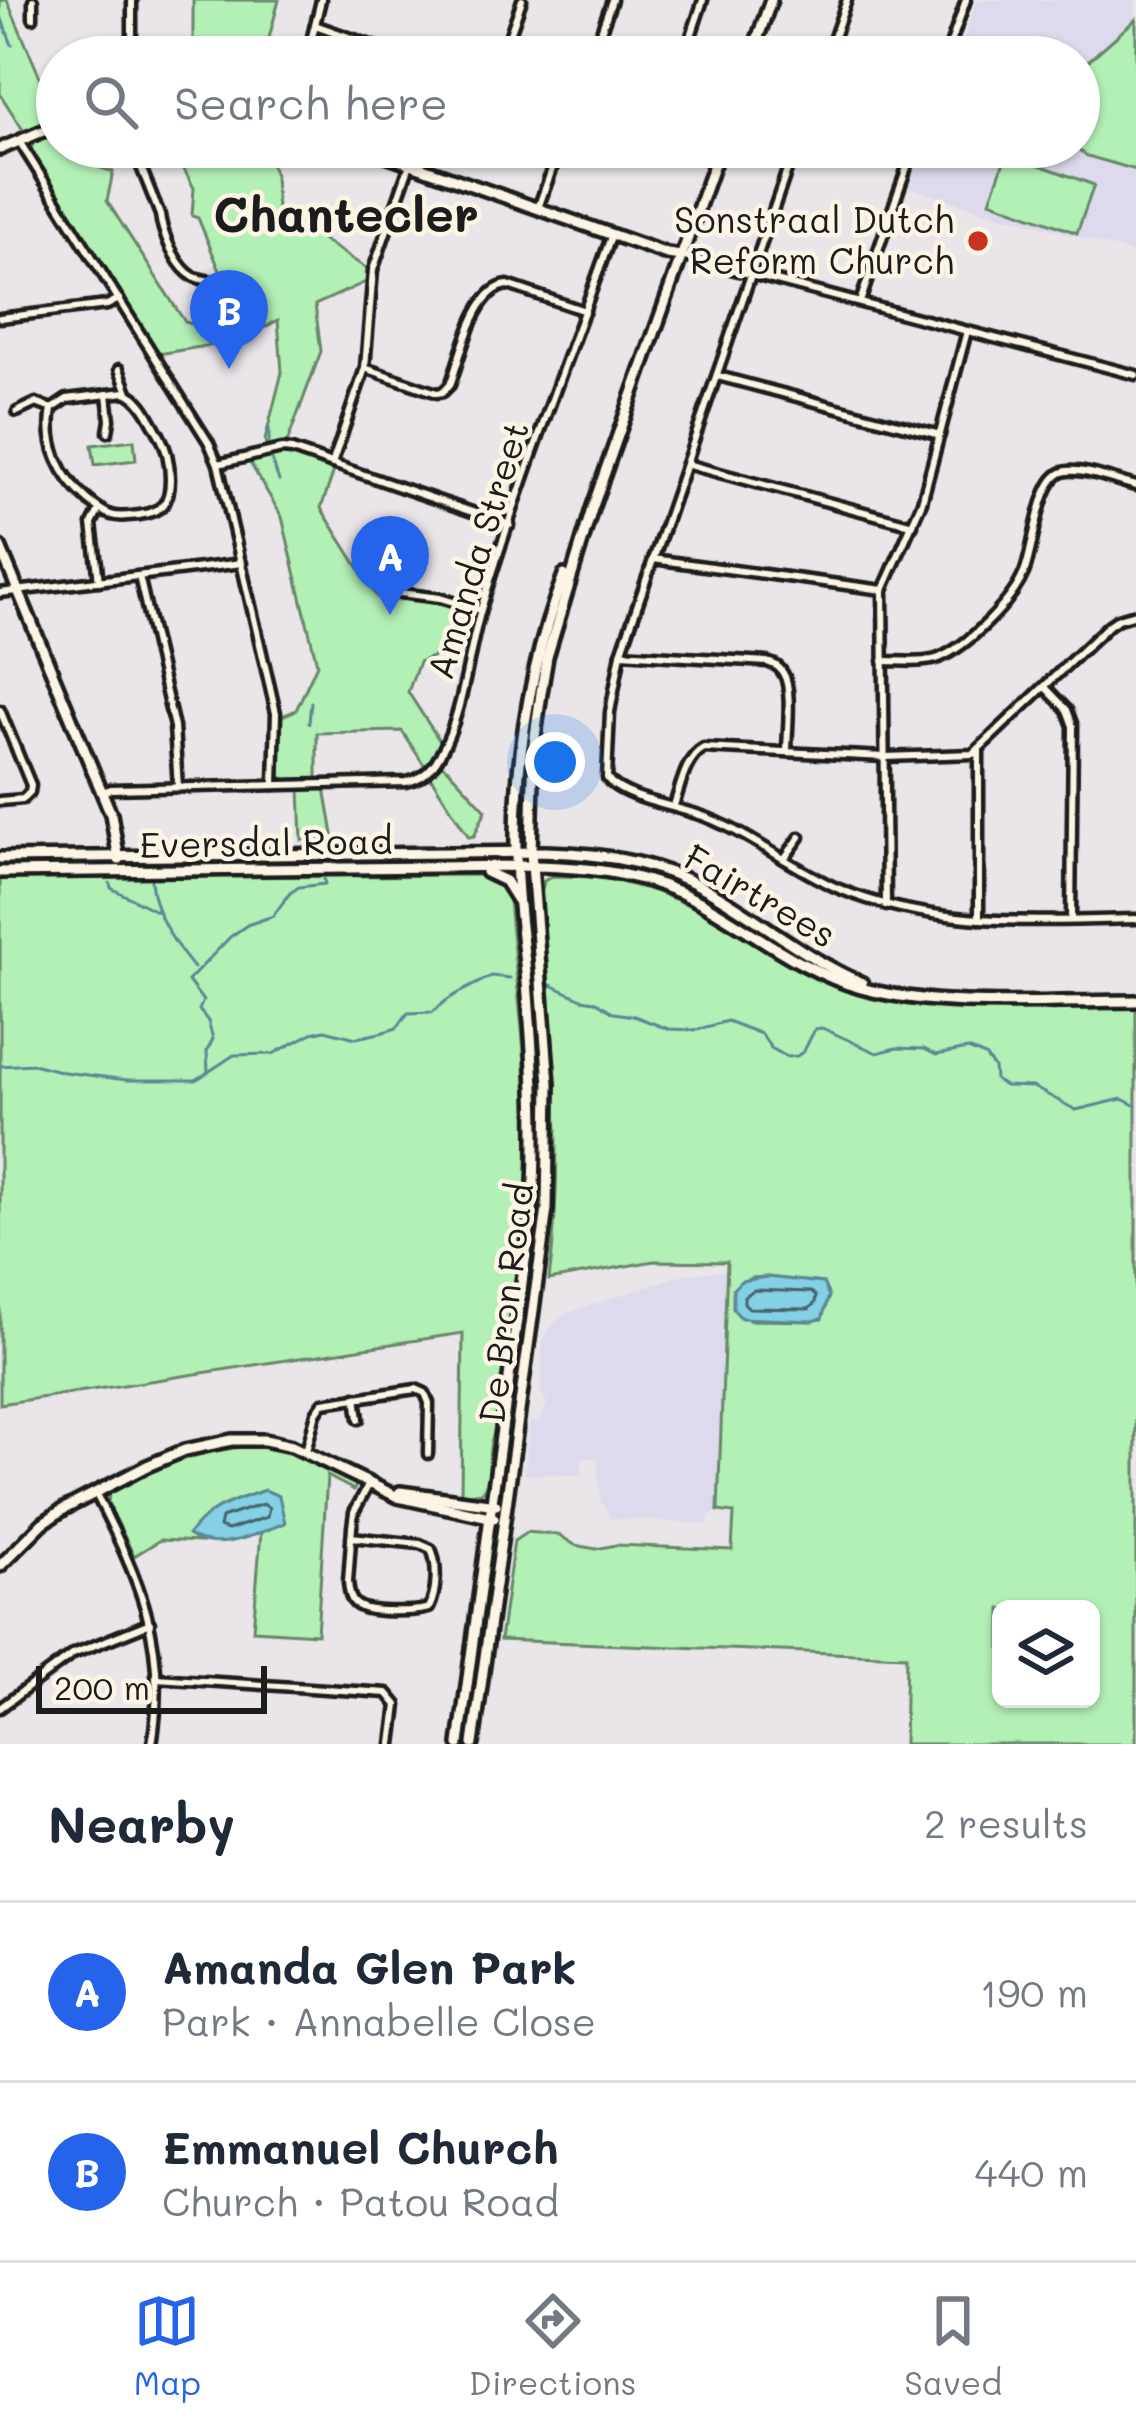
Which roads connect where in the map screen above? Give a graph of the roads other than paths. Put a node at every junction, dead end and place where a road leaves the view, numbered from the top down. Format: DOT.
graph roads {
  1 [pos="33,0"];
  2 [pos="132,0"];
  3 [pos="321,0"];
  4 [pos="522,0"];
  5 [pos="611,0"];
  6 [pos="704,0"];
  7 [pos="771,0"];
  8 [pos="847,0"];
  9 [pos="966,0"];
  10 [pos="33,18"];
  11 [pos="315,26"];
  12 [pos="132,36"];
  13 [pos="312,36"];
  14 [pos="344,36"];
  15 [pos="509,36"];
  16 [pos="599,36"];
  17 [pos="691,36"];
  18 [pos="758,36"];
  19 [pos="834,36"];
  20 [pos="953,36"];
  21 [pos="36,134"];
  22 [pos="19,141"];
  23 [pos="0,149"];
  24 [pos="36,168"];
  25 [pos="36,168"];
  26 [pos="142,168"];
  27 [pos="409,168"];
  28 [pos="422,168"];
  29 [pos="552,168"];
  30 [pos="712,168"];
  31 [pos="788,168"];
  32 [pos="907,168"];
  33 [pos="538,208"];
  34 [pos="612,234"];
  35 [pos="681,256"];
  36 [pos="752,274"];
  37 [pos="219,282"];
  38 [pos="119,299"];
  39 [pos="860,302"];
  40 [pos="585,311"];
  41 [pos="0,318"];
  42 [pos="967,331"];
  43 [pos="365,368"];
  44 [pos="119,369"];
  45 [pos="718,376"];
  46 [pos="1136,376"];
  47 [pos="128,392"];
  48 [pos="107,394"];
  49 [pos="52,409"];
  50 [pos="17,412"];
  51 [pos="108,432"];
  52 [pos="940,435"];
  53 [pos="218,464"];
  54 [pos="332,464"];
  55 [pos="686,464"];
  56 [pos="1136,486"];
  57 [pos="592,509"];
  58 [pos="99,510"];
  59 [pos="509,525"];
  60 [pos="913,525"];
  61 [pos="0,547"];
  62 [pos="652,559"];
  63 [pos="242,562"];
  64 [pos="139,576"];
  65 [pos="99,581"];
  66 [pos="18,590"];
  67 [pos="883,590"];
  68 [pos="392,592"];
  69 [pos="0,593"];
  70 [pos="480,610"];
  71 [pos="1136,614"];
  72 [pos="621,653"];
  73 [pos="884,661"];
  74 [pos="1045,687"];
  75 [pos="0,710"];
  76 [pos="980,751"];
  77 [pos="787,752"];
  78 [pos="884,757"];
  79 [pos="274,785"];
  80 [pos="178,788"];
  81 [pos="102,792"];
  82 [pos="0,801"];
  83 [pos="674,805"];
  84 [pos="800,837"];
  85 [pos="516,852"];
  86 [pos="531,852"];
  87 [pos="119,856"];
  88 [pos="0,858"];
  89 [pos="784,859"];
  90 [pos="531,866"];
  91 [pos="517,867"];
  92 [pos="472,868"];
  93 [pos="0,872"];
  94 [pos="119,872"];
  95 [pos="886,906"];
  96 [pos="520,910"];
  97 [pos="979,919"];
  98 [pos="1136,919"];
  99 [pos="1071,920"];
  100 [pos="887,992"];
  101 [pos="1136,1001"];
  102 [pos="356,1397"];
  103 [pos="359,1419"];
  104 [pos="306,1451"];
  105 [pos="428,1454"];
  106 [pos="369,1484"];
  107 [pos="382,1489"];
  108 [pos="95,1492"];
  109 [pos="492,1504"];
  110 [pos="507,1506"];
  111 [pos="490,1517"];
  112 [pos="506,1520"];
  113 [pos="351,1537"];
  114 [pos="0,1565"];
  115 [pos="150,1623"];
  116 [pos="156,1678"];
  117 [pos="0,1708"];
  118 [pos="152,1744"];
  119 [pos="392,1744"];
  120 [pos="459,1744"];
  121 [pos="473,1744"];
  1 -- 10 [label="street"];
  2 -- 12 [label="street"];
  3 -- 11 [label="street"];
  4 -- 15 [label="street"];
  5 -- 16 [label="street"];
  6 -- 17 [label="street"];
  7 -- 18 [label="street"];
  8 -- 19 [label="street"];
  9 -- 20 [label="street"];
  11 -- 13 [label="street"];
  11 -- 14 [label="street"];
  21 -- 22 [label="street"];
  22 -- 23 [label="street"];
  22 -- 24 [label="street"];
  25 -- 38 [label="street"];
  26 -- 37 [label="street"];
  27 -- 43 [label="street"];
  28 -- 33 [label="street"];
  29 -- 33 [label="street"];
  30 -- 35 [label="street"];
  31 -- 36 [label="street"];
  32 -- 39 [label="street"];
  33 -- 34 [label="street"];
  34 -- 35 [label="street"];
  34 -- 40 [label="street, Amanda Street"];
  35 -- 36 [label="street"];
  35 -- 57 [label="street"];
  36 -- 39 [label="street"];
  36 -- 45 [label="street"];
  38 -- 41 [label="street"];
  38 -- 53 [label="street"];
  39 -- 42 [label="street"];
  40 -- 43 [label="street"];
  40 -- 59 [label="street, Amanda Street"];
  42 -- 46 [label="street"];
  42 -- 52 [label="street"];
  43 -- 54 [label="street"];
  44 -- 47 [label="street"];
  45 -- 52 [label="street"];
  45 -- 55 [label="street"];
  47 -- 48 [label="street"];
  47 -- 58 [label="street"];
  48 -- 49 [label="street"];
  48 -- 51 [label="street"];
  49 -- 50 [label="street"];
  49 -- 58 [label="street"];
  52 -- 60 [label="street"];
  53 -- 54 [label="street"];
  53 -- 63 [label="street"];
  54 -- 59 [label="street"];
  55 -- 60 [label="street"];
  55 -- 62 [label="street"];
  56 -- 73 [label="street"];
  57 -- 85 [label="street"];
  57 -- 86 [label="street"];
  58 -- 65 [label="street"];
  59 -- 70 [label="street, Amanda Street"];
  60 -- 67 [label="street"];
  61 -- 66 [label="street"];
  62 -- 67 [label="street"];
  62 -- 72 [label="street"];
  63 -- 64 [label="street"];
  63 -- 79 [label="street"];
  64 -- 65 [label="street"];
  64 -- 80 [label="street"];
  65 -- 66 [label="street"];
  66 -- 69 [label="street"];
  66 -- 81 [label="street"];
  67 -- 73 [label="street"];
  68 -- 70 [label="street"];
  70 -- 79 [label="street, Amanda Street"];
  71 -- 74 [label="street"];
  72 -- 77 [label="street"];
  72 -- 83 [label="street"];
  73 -- 78 [label="street"];
  74 -- 76 [label="street"];
  74 -- 99 [label="street"];
  75 -- 82 [label="street"];
  76 -- 78 [label="street"];
  76 -- 97 [label="street"];
  77 -- 78 [label="street"];
  77 -- 83 [label="street"];
  78 -- 95 [label="street"];
  79 -- 80 [label="street, Amanda Street"];
  80 -- 81 [label="street, Amanda Street"];
  81 -- 87 [label="street"];
  83 -- 89 [label="street"];
  84 -- 89 [label="street"];
  85 -- 86 [label="street, Eversdal Road"];
  85 -- 87 [label="street, Eversdal Road"];
  85 -- 91 [label="street"];
  86 -- 90 [label="street"];
  86 -- 100 [label="street, Fairtrees"];
  87 -- 88 [label="street, Eversdal Road"];
  87 -- 94 [label="street"];
  89 -- 95 [label="street"];
  90 -- 91 [label="street, Fairtrees"];
  90 -- 100 [label="street, Fairtrees"];
  90 -- 110 [label="street, De Bron Road"];
  91 -- 92 [label="street, Eversdal Road"];
  91 -- 96 [label="street, De Bron Road"];
  92 -- 94 [label="street, Eversdal Road"];
  92 -- 96 [label="street"];
  93 -- 94 [label="street, Eversdal Road"];
  95 -- 97 [label="street"];
  96 -- 109 [label="street, De Bron Road"];
  97 -- 99 [label="street"];
  98 -- 99 [label="street"];
  100 -- 101 [label="street, Fairtrees"];
  102 -- 103 [label="street"];
  102 -- 104 [label="street"];
  102 -- 105 [label="street"];
  104 -- 106 [label="street"];
  104 -- 108 [label="street"];
  106 -- 107 [label="street"];
  106 -- 113 [label="street"];
  107 -- 109 [label="street"];
  107 -- 111 [label="street"];
  108 -- 114 [label="street"];
  108 -- 115 [label="street"];
  109 -- 110 [label="street"];
  109 -- 111 [label="street, De Bron Road"];
  110 -- 112 [label="street, De Bron Road"];
  111 -- 112 [label="street"];
  111 -- 120 [label="street, De Bron Road"];
  112 -- 121 [label="street, De Bron Road"];
  113 -- 113 [label="street"];
  115 -- 116 [label="street"];
  115 -- 117 [label="street"];
  116 -- 118 [label="street"];
  116 -- 119 [label="street"];
}
